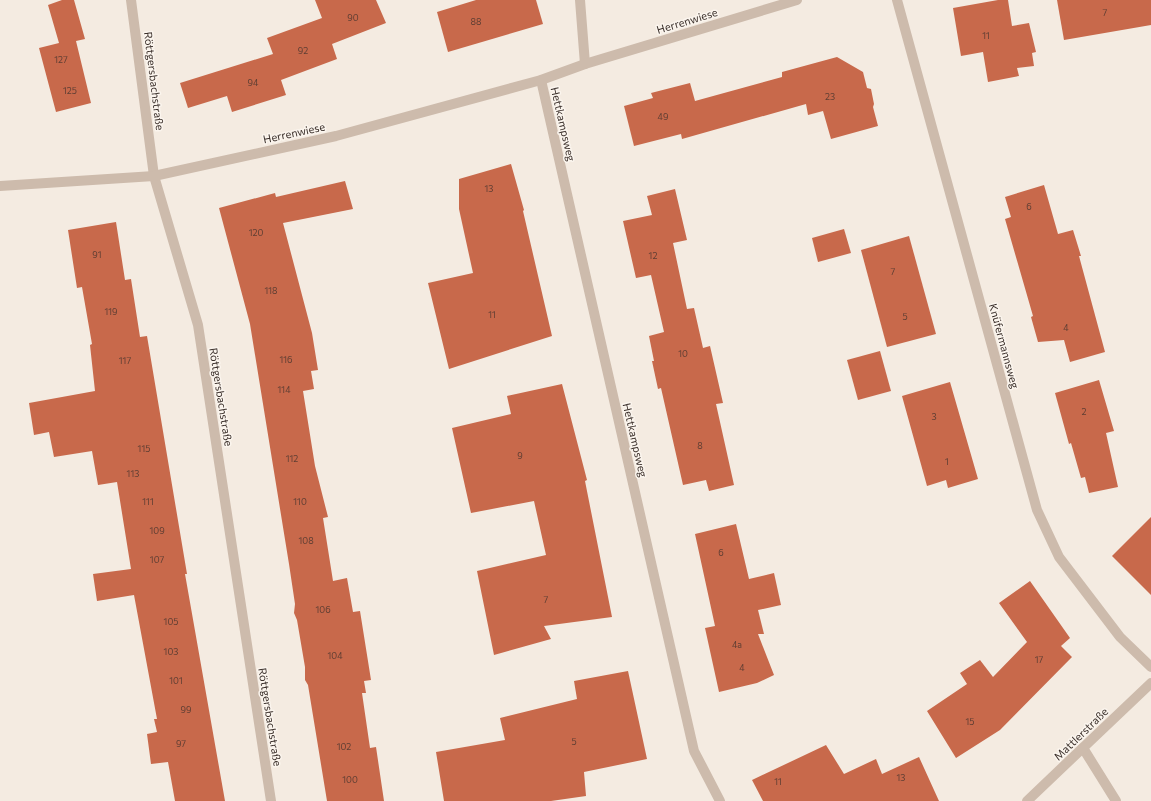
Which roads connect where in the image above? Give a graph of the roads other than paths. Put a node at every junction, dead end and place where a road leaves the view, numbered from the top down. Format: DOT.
graph roads {
  1 [pos="131,0"];
  2 [pos="580,0"];
  3 [pos="797,0"];
  4 [pos="897,0"];
  5 [pos="585,64"];
  6 [pos="541,80"];
  7 [pos="154,176"];
  8 [pos="0,186"];
  9 [pos="1151,668"];
  10 [pos="1151,683"];
  11 [pos="1083,748"];
  12 [pos="271,801"];
  13 [pos="720,801"];
  14 [pos="1027,801"];
  15 [pos="1116,801"];
  1 -- 7 [label="street, Röttgersbachstraße"];
  2 -- 5 [label="street"];
  3 -- 5 [label="street, Herrenwiese"];
  4 -- 9 [label="street, Knüfermannsweg"];
  5 -- 6 [label="street, Herrenwiese"];
  6 -- 7 [label="street, Herrenwiese"];
  6 -- 13 [label="street, Hettkampsweg"];
  7 -- 8 [label="street, Herrenwiese"];
  7 -- 12 [label="street, Röttgersbachstraße"];
  10 -- 11 [label="street, Mattlerstraße"];
  11 -- 14 [label="street, Mattlerstraße"];
  11 -- 15 [label="street"];
}
